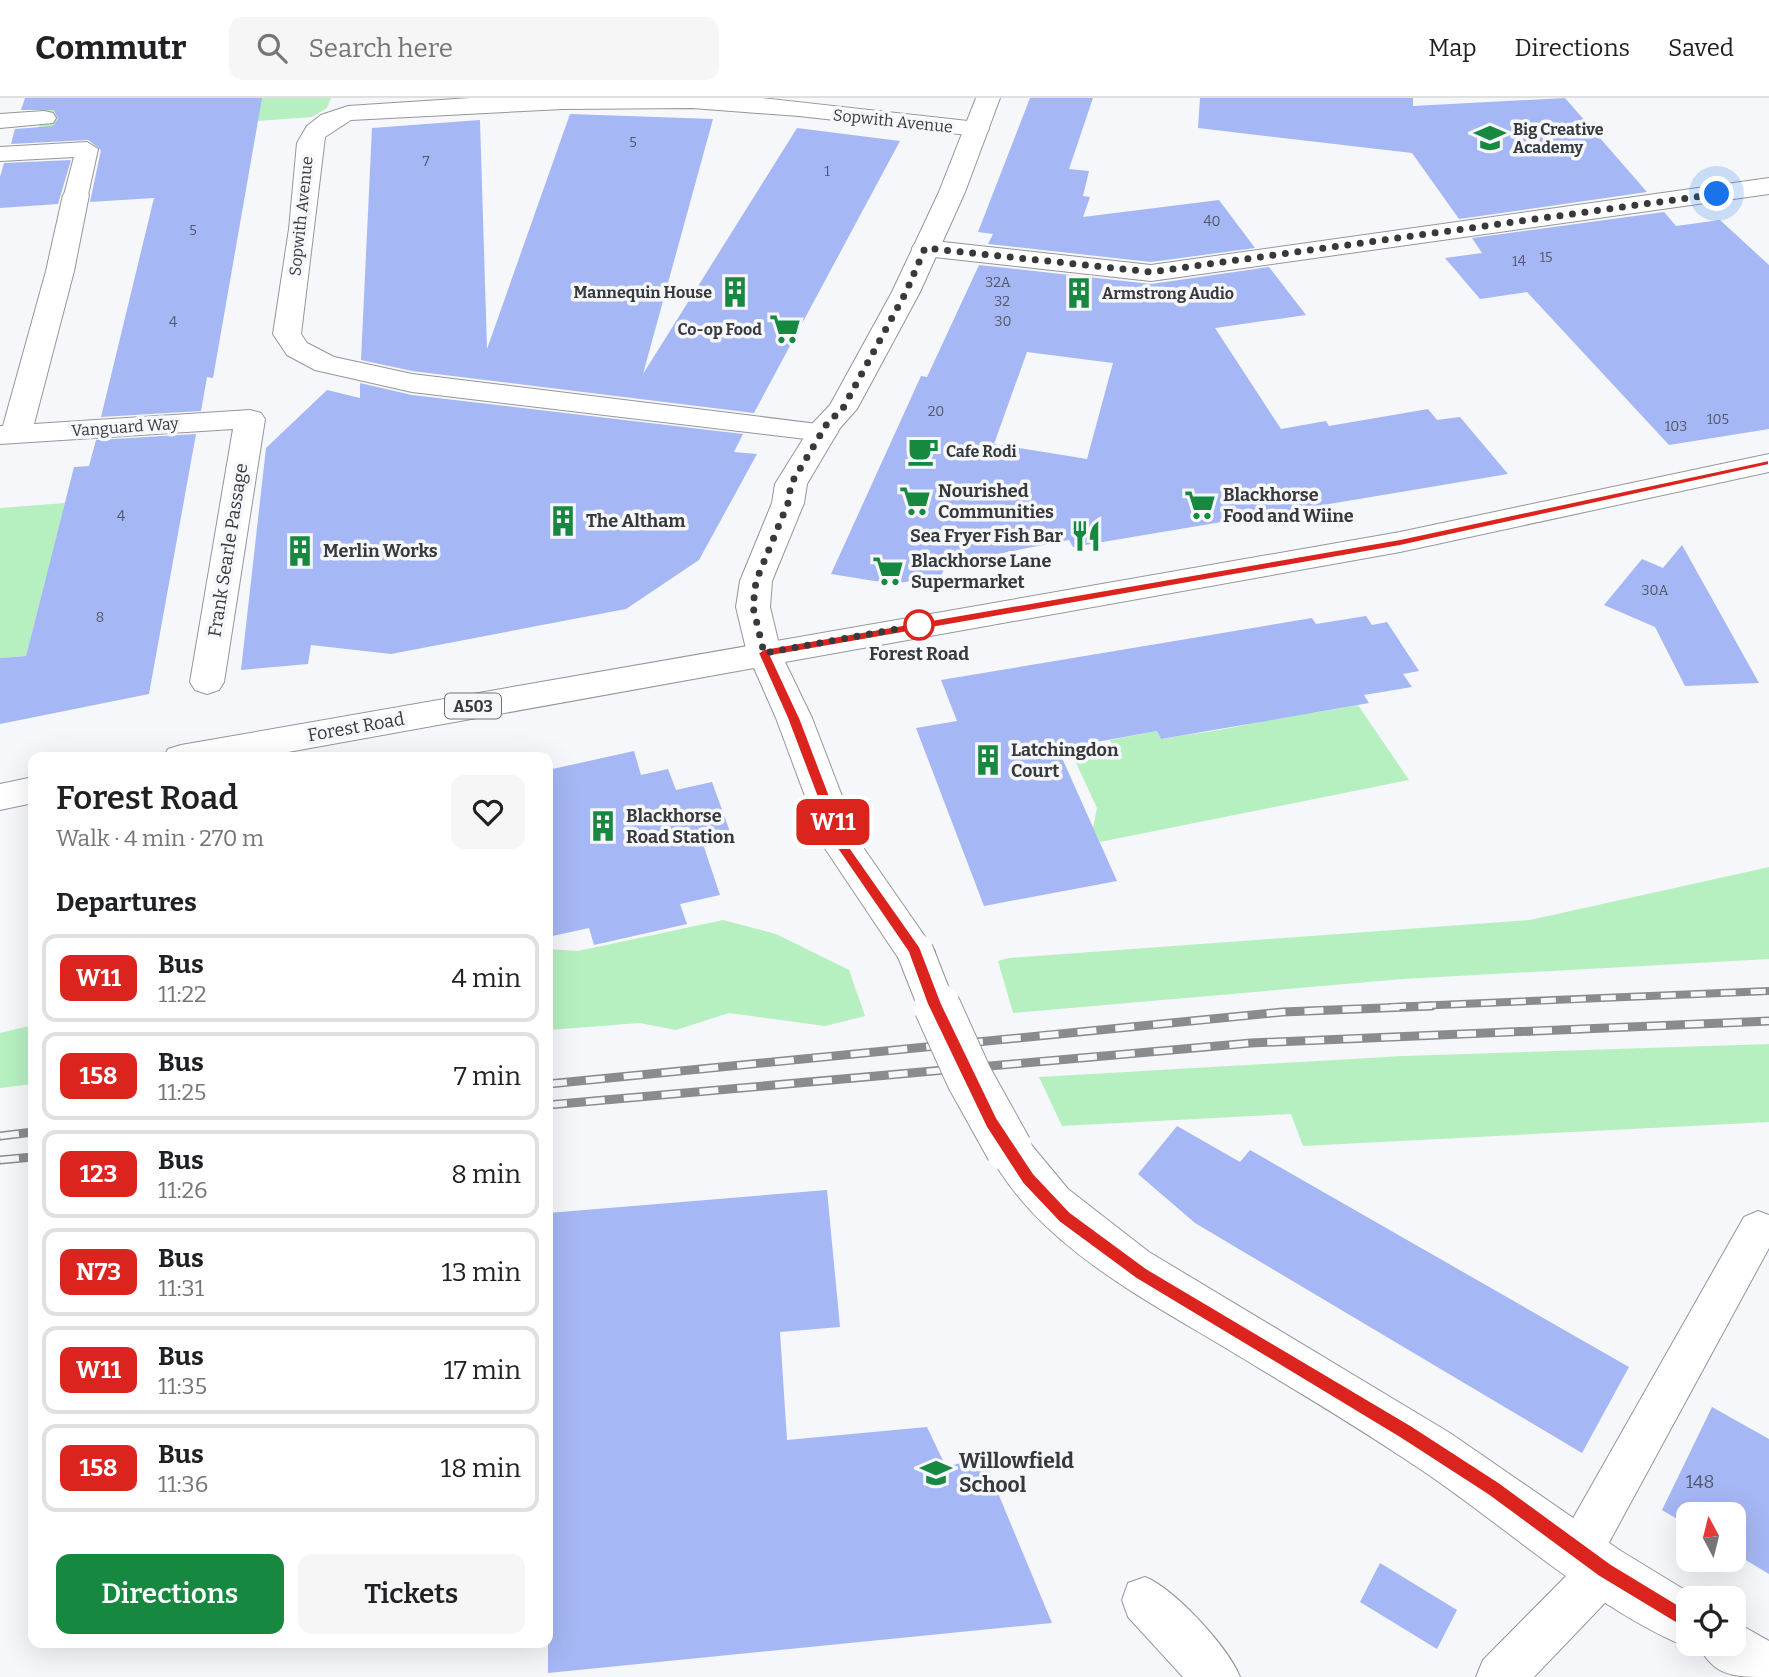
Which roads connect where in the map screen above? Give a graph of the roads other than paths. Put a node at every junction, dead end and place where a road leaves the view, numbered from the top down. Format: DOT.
graph roads {
  1 [pos="988,98"];
  2 [pos="734,101"];
  3 [pos="348,106"];
  4 [pos="44,118"];
  5 [pos="0,121"];
  6 [pos="977,129"];
  7 [pos="0,154"];
  8 [pos="1769,186"];
  9 [pos="76,195"];
  10 [pos="925,248"];
  11 [pos="250,419"];
  12 [pos="823,432"];
  13 [pos="8,434"];
  14 [pos="1769,463"];
  15 [pos="764,653"];
  16 [pos="207,682"];
  17 [pos="242,752"];
  18 [pos="28,791"];
  19 [pos="0,797"];
  20 [pos="1758,1228"];
  21 [pos="1592,1561"];
  22 [pos="1145,1600"];
  23 [pos="1676,1614"];
  24 [pos="1745,1656"];
  25 [pos="1769,1671"];
  26 [pos="1216,1677"];
  27 [pos="1500,1677"];
  1 -- 6 [label="street"];
  2 -- 3 [label="street, Sopwith Avenue"];
  2 -- 6 [label="street, Sopwith Avenue"];
  3 -- 12 [label="street, Sopwith Avenue"];
  4 -- 5 [label="street"];
  6 -- 10 [label="street"];
  7 -- 9 [label="lane"];
  8 -- 10 [label="street"];
  9 -- 13 [label="street"];
  10 -- 12 [label="street"];
  11 -- 13 [label="street, Vanguard Way"];
  11 -- 16 [label="street, Frank Searle Passage"];
  12 -- 15 [label="street"];
  14 -- 15 [label="street, Forest Road / A503"];
  15 -- 17 [label="street, Forest Road / A503"];
  15 -- 21 [label="street, bridge"];
  18 -- 19 [label="street"];
  20 -- 21 [label="lane"];
  21 -- 23 [label="street"];
  21 -- 27 [label="lane"];
  22 -- 26 [label="lane"];
  24 -- 25 [label="street"];
}
